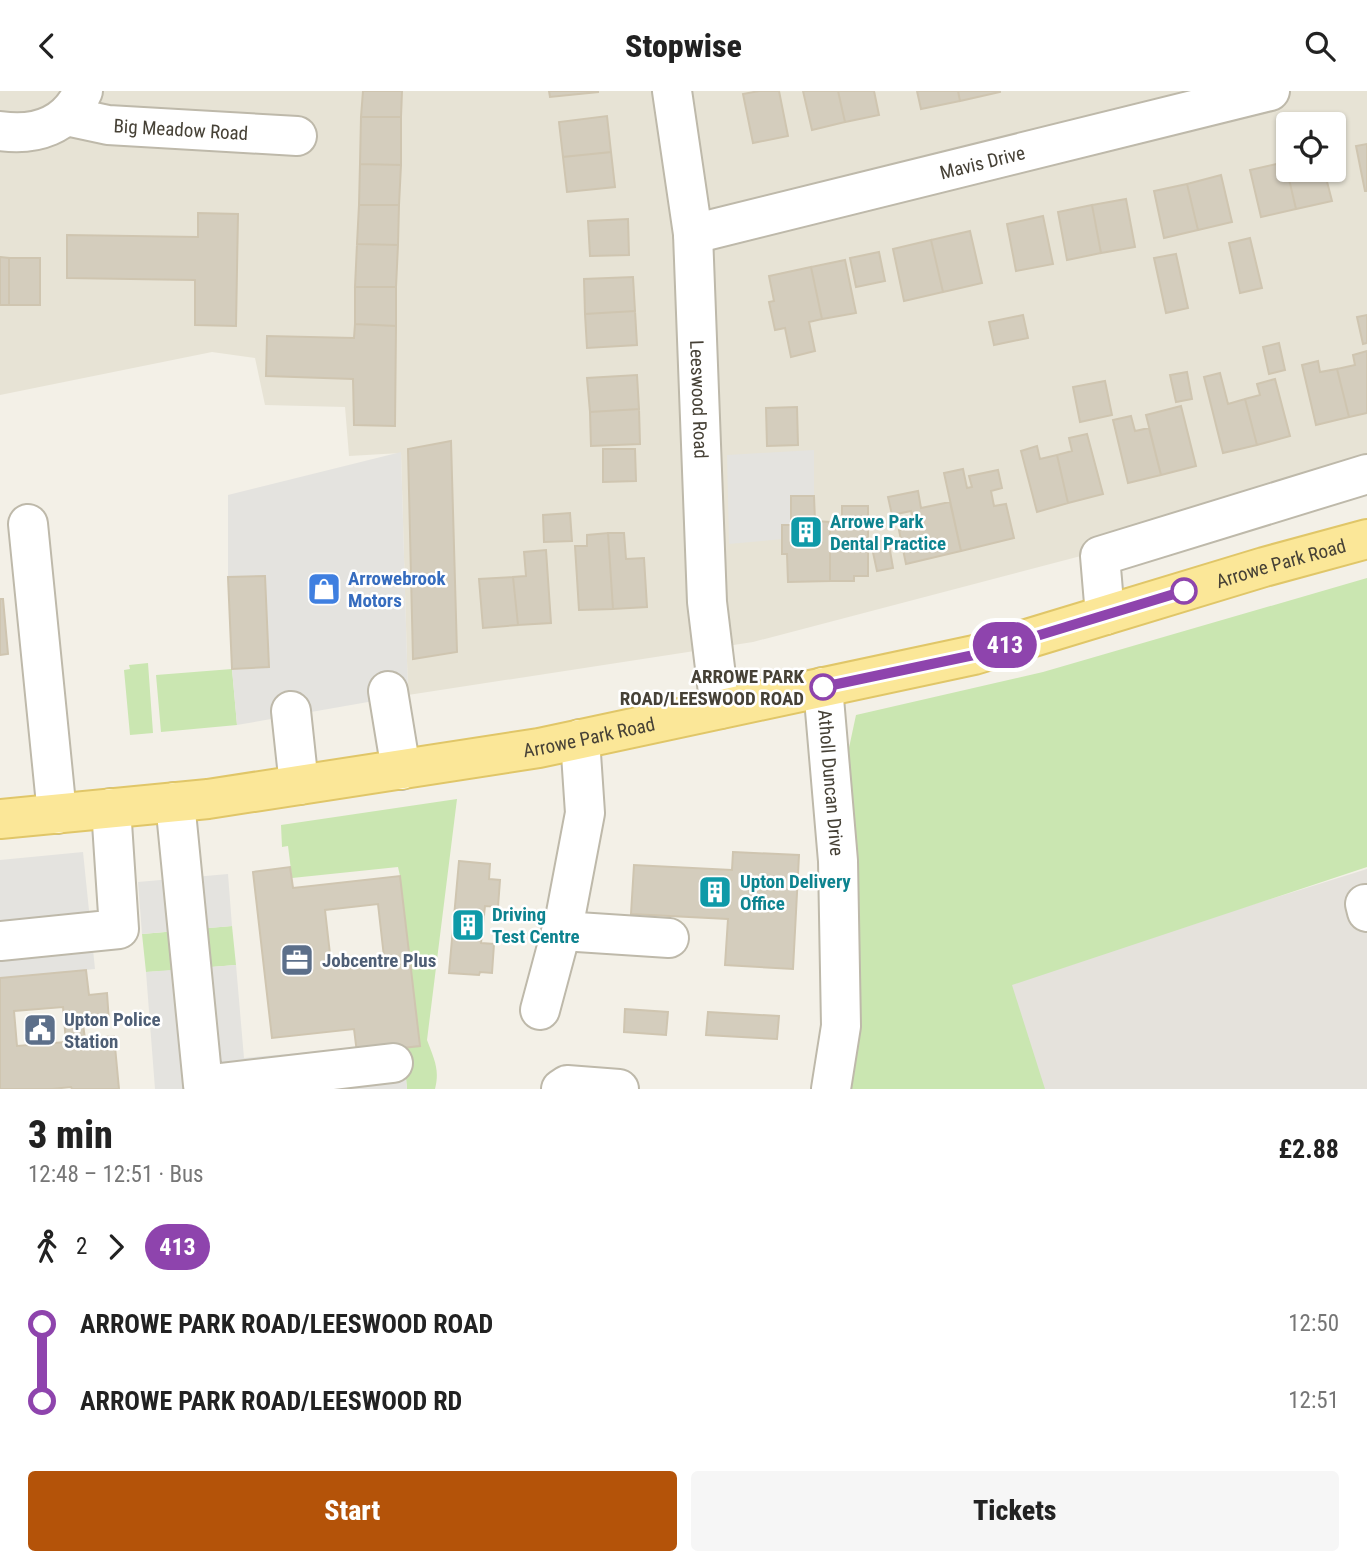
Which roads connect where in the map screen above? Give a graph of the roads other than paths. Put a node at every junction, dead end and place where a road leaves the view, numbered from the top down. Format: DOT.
graph roads {
  1 [pos="672,91"];
  2 [pos="1270,91"];
  3 [pos="74,103"];
  4 [pos="0,131"];
  5 [pos="297,137"];
  6 [pos="693,234"];
  7 [pos="1367,474"];
  8 [pos="28,524"];
  9 [pos="1367,539"];
  10 [pos="1105,615"];
  11 [pos="823,687"];
  12 [pos="388,691"];
  13 [pos="720,709"];
  14 [pos="291,711"];
  15 [pos="580,739"];
  16 [pos="401,770"];
  17 [pos="299,785"];
  18 [pos="175,802"];
  19 [pos="111,808"];
  20 [pos="57,814"];
  21 [pos="0,819"];
  22 [pos="562,931"];
  23 [pos="669,938"];
  24 [pos="0,941"];
  25 [pos="540,1010"];
  26 [pos="393,1063"];
  27 [pos="561,1089"];
  28 [pos="619,1089"];
  29 [pos="831,1089"];
  1 -- 6 [label="street, Leeswood Road"];
  2 -- 6 [label="street, Mavis Drive"];
  3 -- 4 [label="street, Big Meadow Road"];
  3 -- 5 [label="street, Big Meadow Road"];
  6 -- 13 [label="street, Leeswood Road"];
  7 -- 10 [label="street"];
  8 -- 20 [label="street"];
  9 -- 10 [label="main road, Arrowe Park Road"];
  10 -- 11 [label="main road, Arrowe Park Road"];
  11 -- 13 [label="main road, Arrowe Park Road"];
  11 -- 29 [label="street, Atholl Duncan Drive"];
  12 -- 16 [label="street"];
  13 -- 15 [label="main road, Arrowe Park Road"];
  14 -- 17 [label="street"];
  15 -- 16 [label="main road, Arrowe Park Road"];
  15 -- 22 [label="street"];
  16 -- 17 [label="main road, Arrowe Park Road"];
  17 -- 18 [label="main road, Arrowe Park Road"];
  18 -- 19 [label="main road, Arrowe Park Road"];
  18 -- 26 [label="street"];
  19 -- 20 [label="main road, Arrowe Park Road"];
  19 -- 24 [label="street"];
  20 -- 21 [label="main road, Arrowe Park Road"];
  22 -- 23 [label="street"];
  22 -- 25 [label="street"];
  27 -- 28 [label="street"];
}
